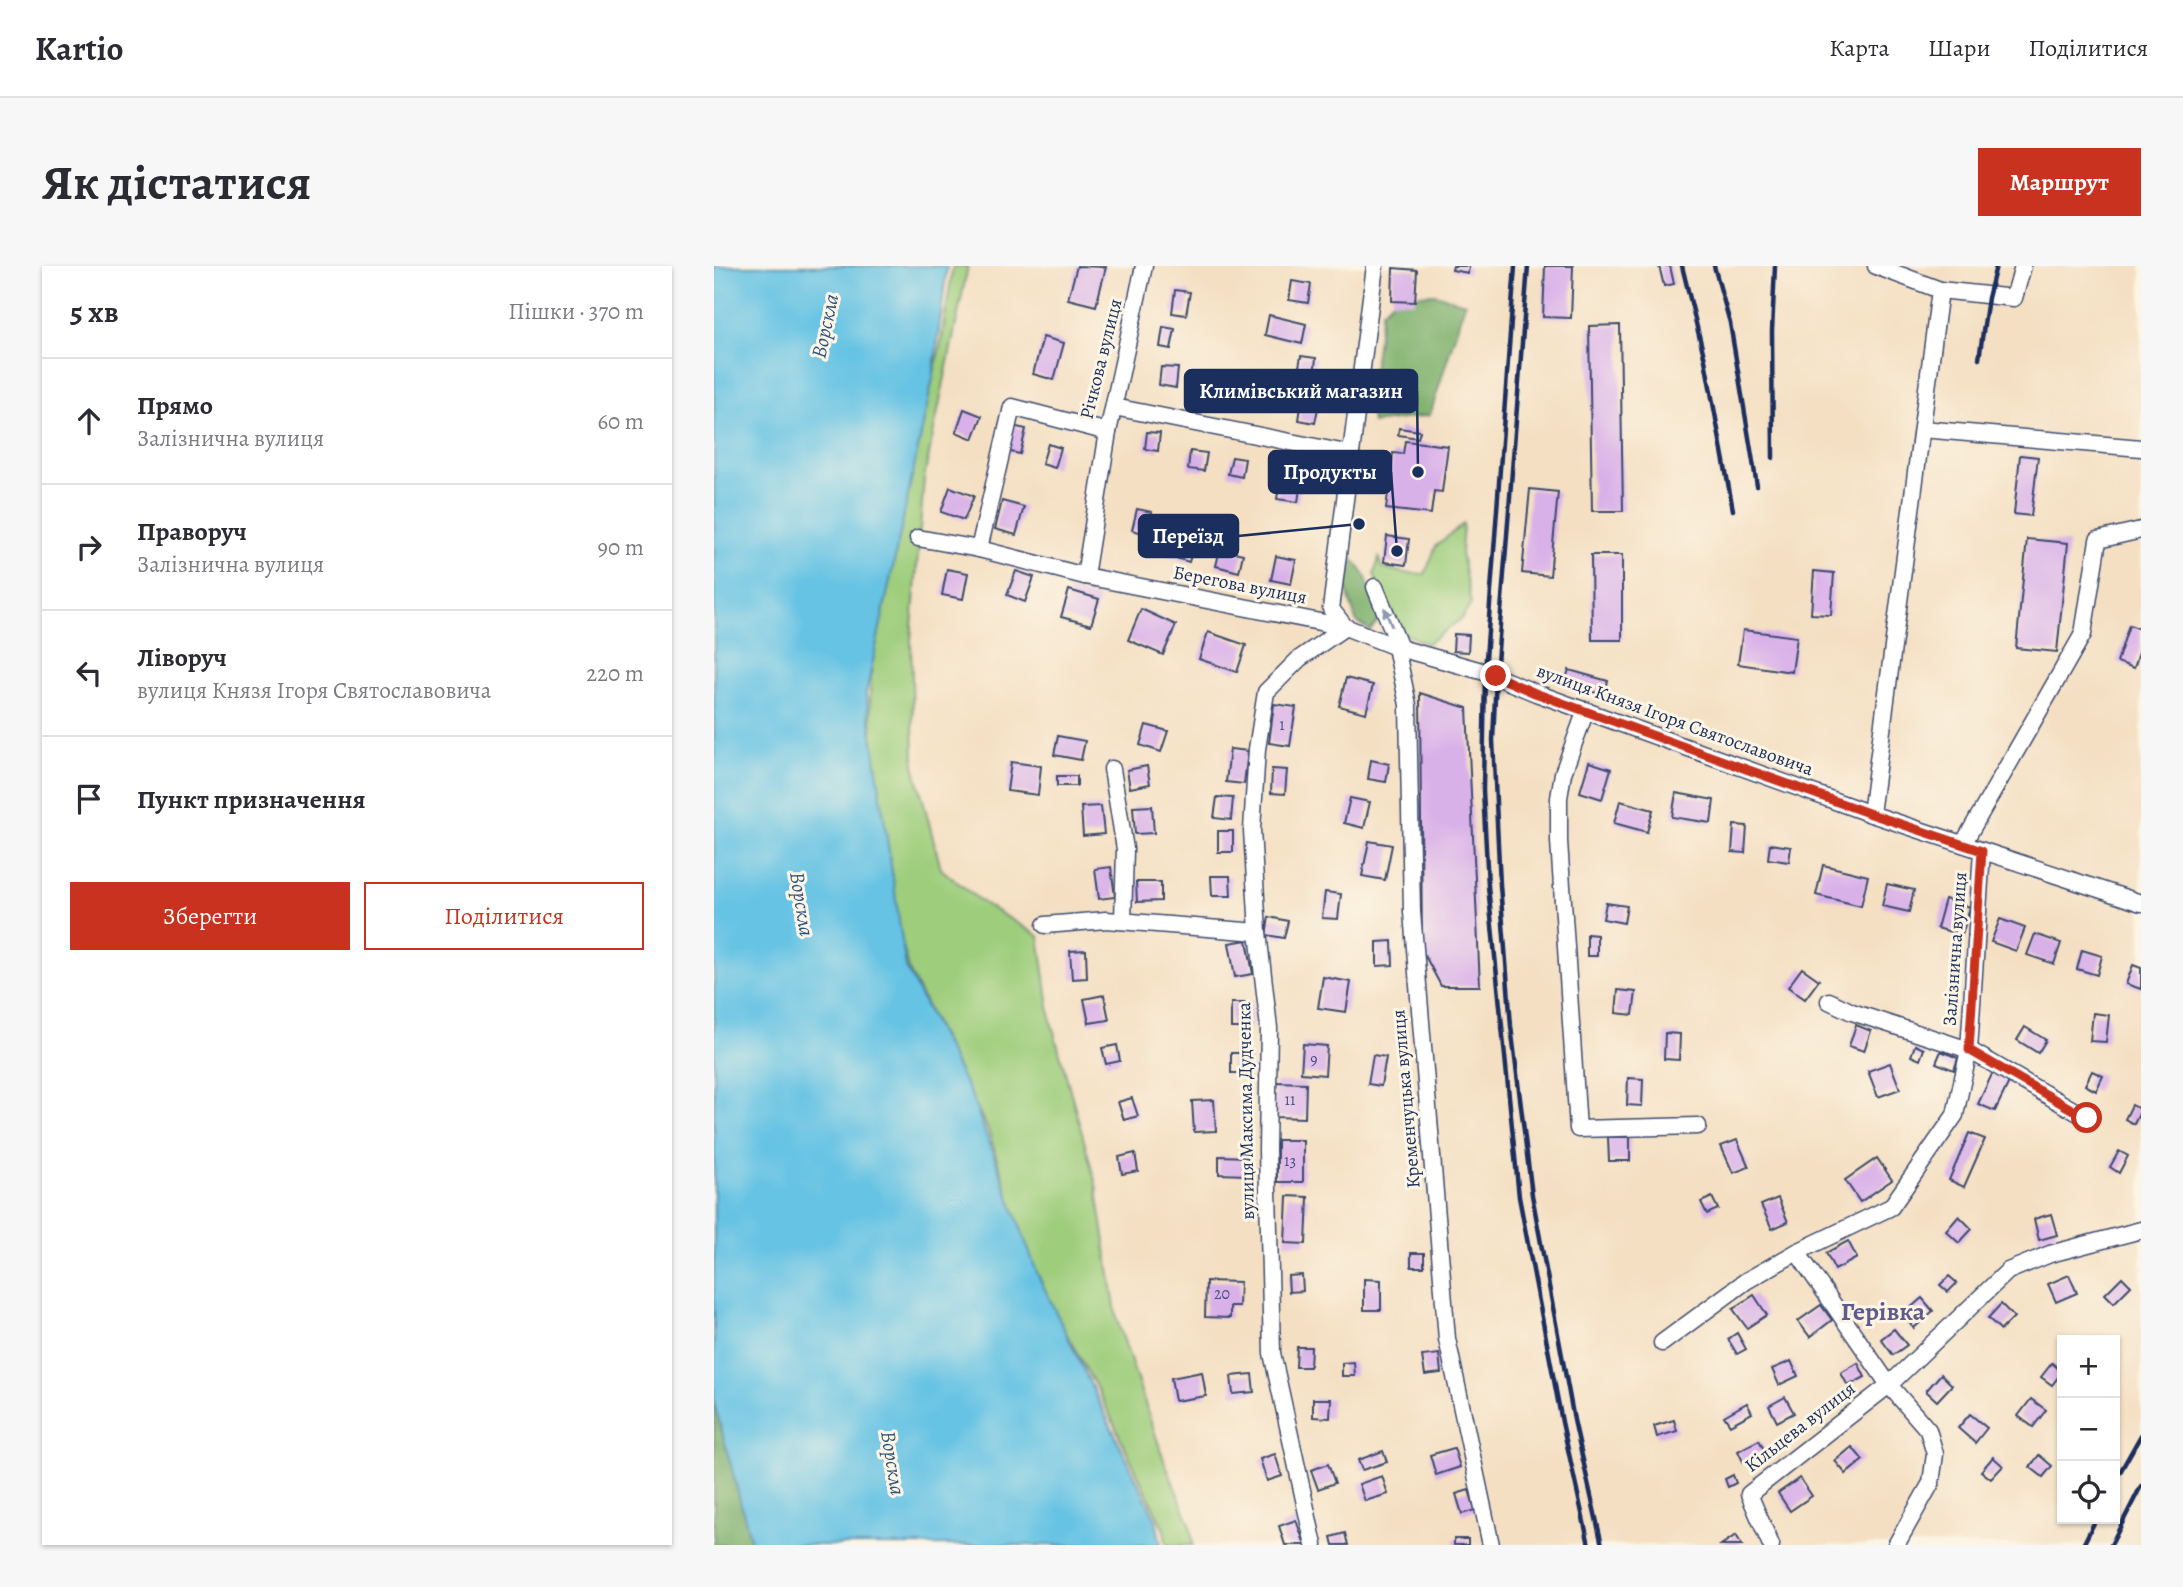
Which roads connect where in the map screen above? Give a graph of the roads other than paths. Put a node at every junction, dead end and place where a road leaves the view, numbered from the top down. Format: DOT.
graph roads {
  1 [pos="1144,266"];
  2 [pos="1375,266"];
  3 [pos="1876,266"];
  4 [pos="2023,266"];
  5 [pos="1940,290"];
  6 [pos="1114,407"];
  7 [pos="1922,429"];
  8 [pos="1108,432"];
  9 [pos="2141,448"];
  10 [pos="1351,454"];
  11 [pos="2141,530"];
  12 [pos="918,538"];
  13 [pos="979,549"];
  14 [pos="1085,576"];
  15 [pos="1375,587"];
  16 [pos="1345,627"];
  17 [pos="1398,647"];
  18 [pos="1586,710"];
  19 [pos="1112,769"];
  20 [pos="1871,814"];
  21 [pos="1963,844"];
  22 [pos="1982,851"];
  23 [pos="2141,903"];
  24 [pos="1123,921"];
  25 [pos="1045,925"];
  26 [pos="1258,932"];
  27 [pos="1829,1001"];
  28 [pos="1969,1050"];
  29 [pos="2087,1118"];
  30 [pos="1698,1126"];
  31 [pos="2141,1230"];
  32 [pos="1797,1252"];
  33 [pos="1662,1343"];
  34 [pos="1889,1385"];
  35 [pos="1314,1545"];
  36 [pos="1491,1545"];
  37 [pos="1772,1545"];
  38 [pos="1896,1545"];
  1 -- 6 [label="street, Річкова вулиця"];
  2 -- 10 [label="street"];
  3 -- 5 [label="street"];
  4 -- 5 [label="street"];
  5 -- 7 [label="street"];
  6 -- 8 [label="street, Річкова вулиця"];
  6 -- 10 [label="street"];
  7 -- 9 [label="street"];
  7 -- 20 [label="street"];
  8 -- 13 [label="street, Річкова вулиця"];
  8 -- 14 [label="street"];
  10 -- 16 [label="street"];
  11 -- 21 [label="street"];
  12 -- 13 [label="street, Берегова вулиця"];
  13 -- 14 [label="street, Берегова вулиця"];
  14 -- 16 [label="street, Берегова вулиця"];
  17 -- 15 [label="street, Кременчуцька вулиця, one-way"];
  16 -- 17 [label="street, вулиця Князя Ігоря Святославовича"];
  16 -- 26 [label="street, вулиця Максима Дудченка"];
  17 -- 18 [label="street, вулиця Князя Ігоря Святославовича"];
  17 -- 36 [label="street, Кременчуцька вулиця"];
  18 -- 20 [label="street, вулиця Князя Ігоря Святославовича"];
  18 -- 30 [label="street"];
  19 -- 24 [label="street"];
  20 -- 21 [label="street, вулиця Князя Ігоря Святославовича"];
  21 -- 22 [label="street, вулиця Князя Ігоря Святославовича"];
  22 -- 23 [label="street, вулиця Князя Ігоря Святославовича"];
  22 -- 28 [label="street, Залізнична вулиця"];
  24 -- 25 [label="street"];
  24 -- 26 [label="street"];
  26 -- 35 [label="street, вулиця Максима Дудченка"];
  27 -- 28 [label="street, Залізнична вулиця"];
  28 -- 29 [label="street, Залізнична вулиця"];
  28 -- 32 [label="street, Залізнична вулиця"];
  31 -- 34 [label="street, Кільцева вулиця"];
  32 -- 33 [label="street, Залізнична вулиця"];
  32 -- 34 [label="street"];
  34 -- 37 [label="street, Кільцева вулиця"];
  34 -- 38 [label="street"];
}
